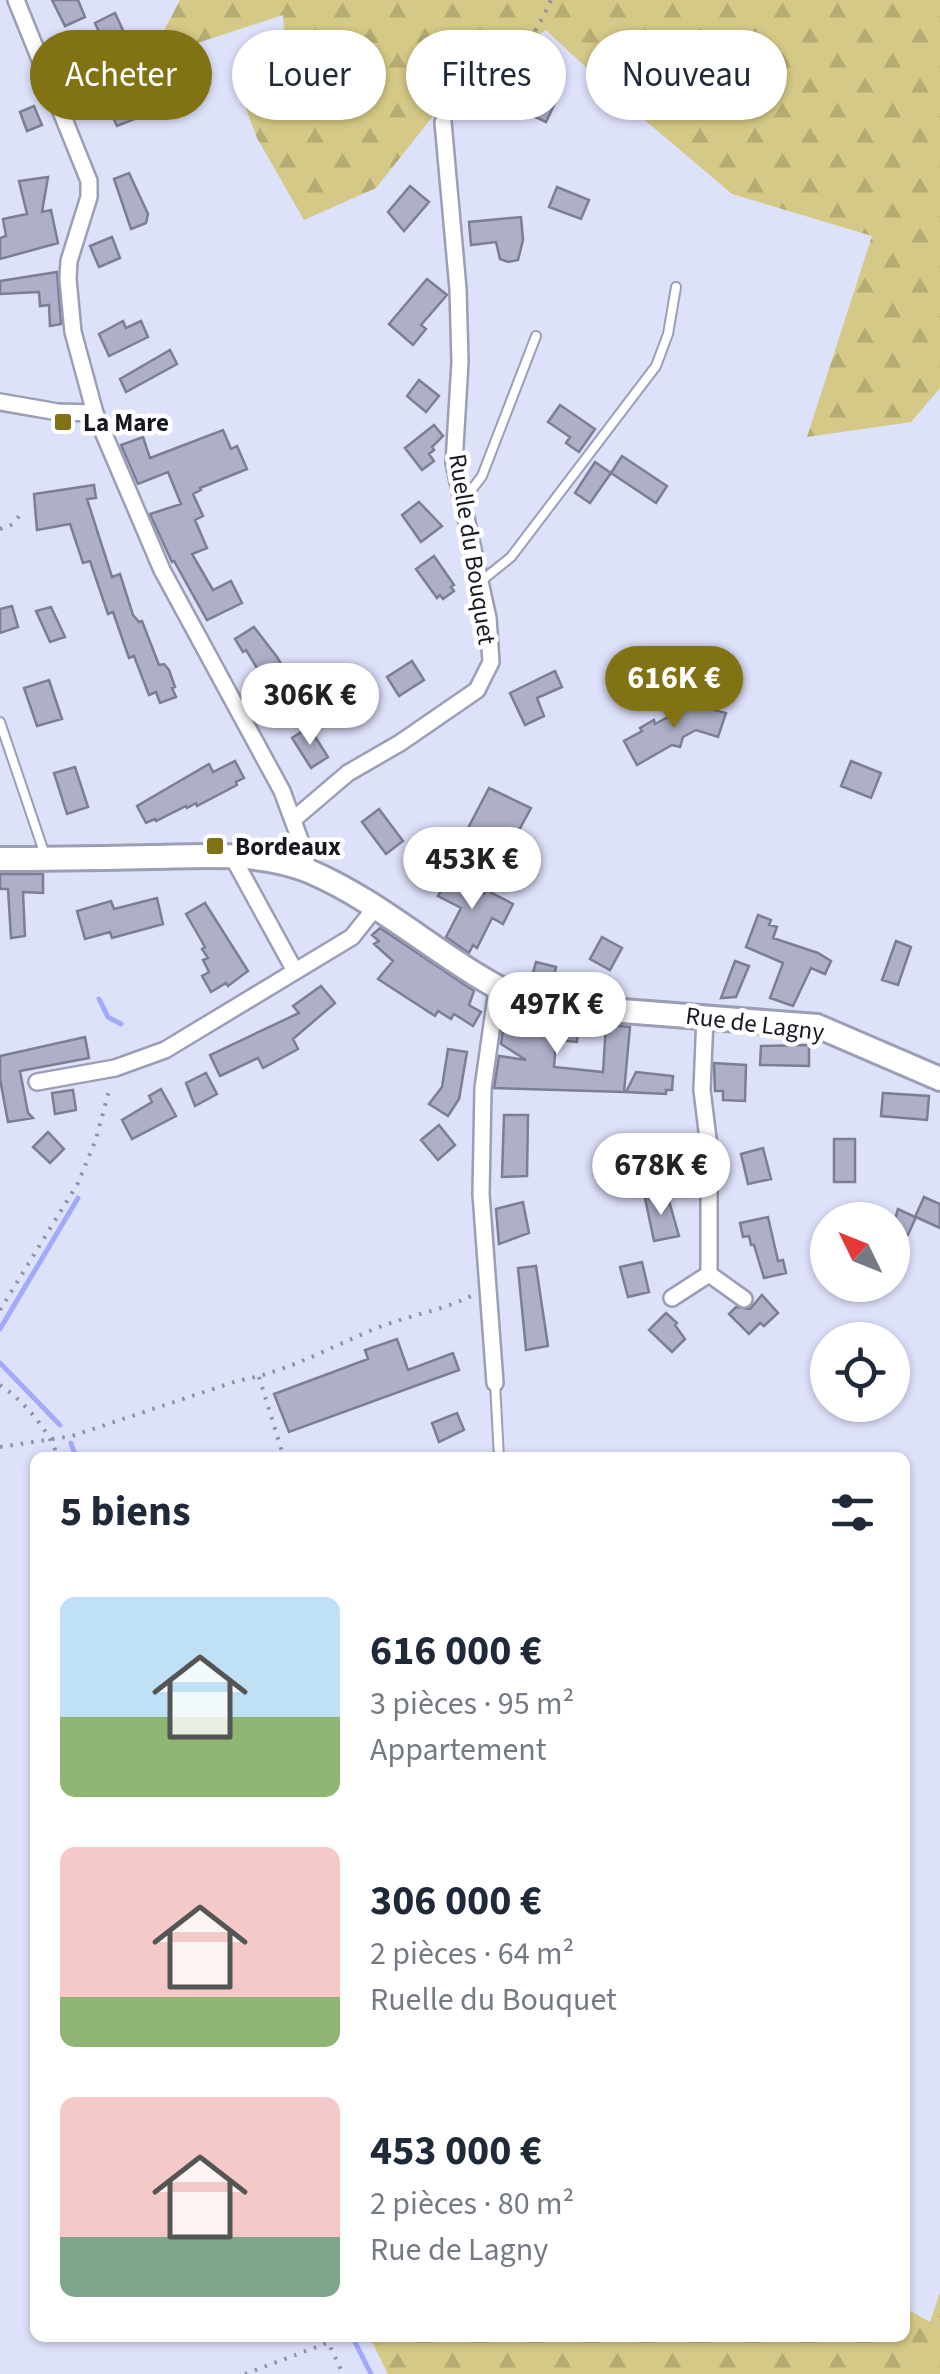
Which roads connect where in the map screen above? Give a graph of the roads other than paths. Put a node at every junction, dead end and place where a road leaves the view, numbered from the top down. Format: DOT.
graph roads {
  1 [pos="16,0"];
  2 [pos="442,122"];
  3 [pos="676,286"];
  4 [pos="536,336"];
  5 [pos="0,402"];
  6 [pos="95,413"];
  7 [pos="463,501"];
  8 [pos="480,582"];
  9 [pos="0,722"];
  10 [pos="294,819"];
  11 [pos="232,856"];
  12 [pos="0,858"];
  13 [pos="46,858"];
  14 [pos="306,870"];
  15 [pos="376,908"];
  16 [pos="296,971"];
  17 [pos="496,989"];
  18 [pos="705,1016"];
  19 [pos="940,1079"];
  20 [pos="37,1082"];
  21 [pos="709,1274"];
  22 [pos="672,1298"];
  23 [pos="744,1299"];
  24 [pos="495,1383"];
  25 [pos="499,1452"];
  1 -- 6 [label="street"];
  2 -- 7 [label="street, Ruelle du Bouquet"];
  3 -- 8 [label="lane"];
  4 -- 7 [label="lane"];
  5 -- 6 [label="street"];
  6 -- 10 [label="street"];
  7 -- 8 [label="street, Ruelle du Bouquet"];
  8 -- 10 [label="street, Ruelle du Bouquet"];
  9 -- 13 [label="lane"];
  10 -- 14 [label="street"];
  11 -- 13 [label="main road, Rue de Lagny"];
  11 -- 14 [label="main road, Rue de Lagny"];
  11 -- 16 [label="street"];
  12 -- 13 [label="main road, Rue de Lagny"];
  14 -- 15 [label="main road, Rue de Lagny"];
  15 -- 16 [label="street"];
  15 -- 17 [label="main road, Rue de Lagny"];
  16 -- 20 [label="street"];
  17 -- 18 [label="main road, Rue de Lagny"];
  17 -- 24 [label="street"];
  18 -- 19 [label="main road, Rue de Lagny"];
  18 -- 21 [label="street"];
  21 -- 22 [label="street"];
  21 -- 23 [label="street"];
  24 -- 25 [label="lane"];
}
